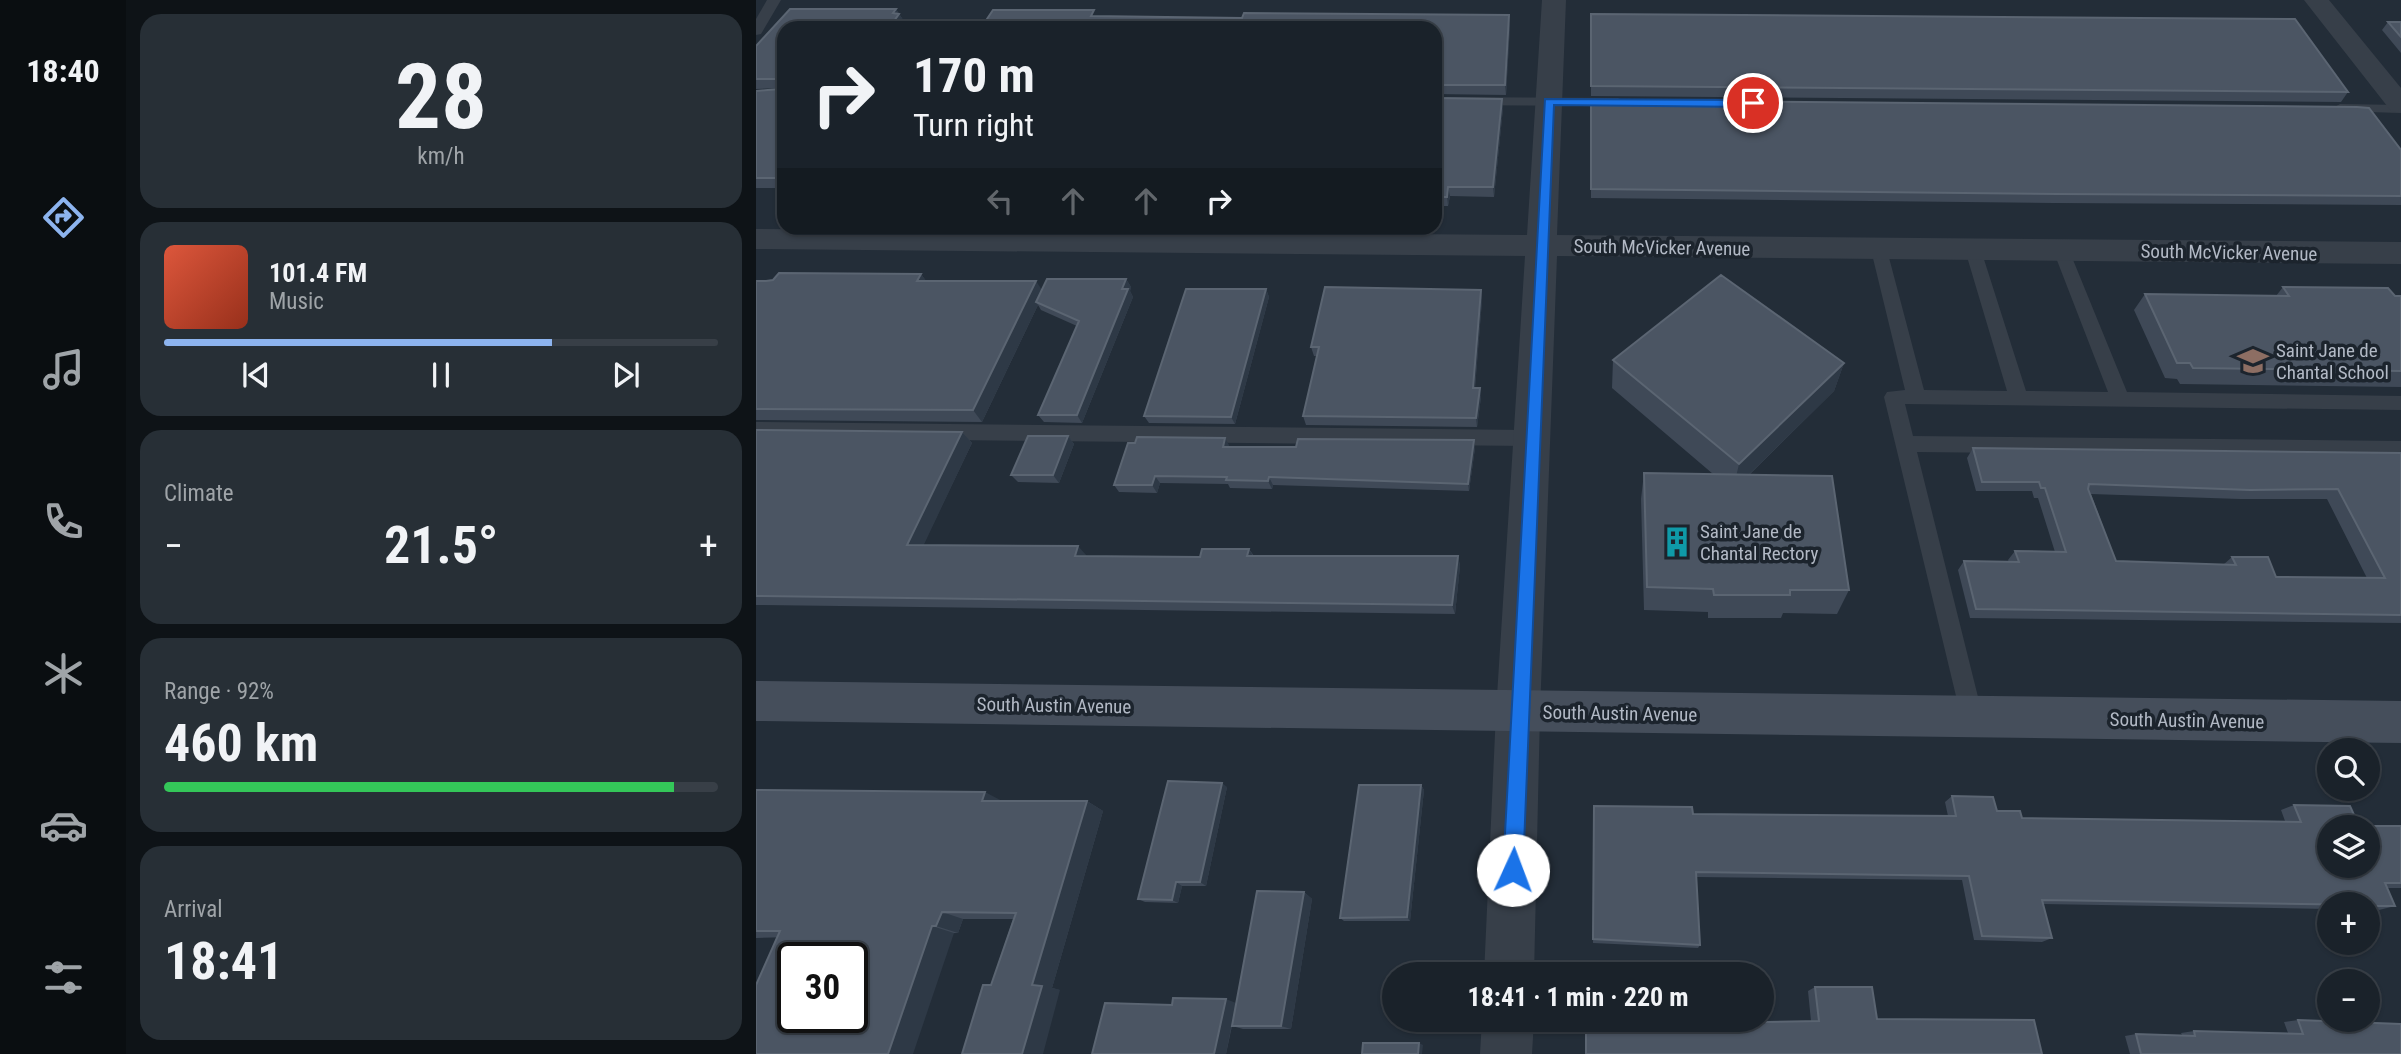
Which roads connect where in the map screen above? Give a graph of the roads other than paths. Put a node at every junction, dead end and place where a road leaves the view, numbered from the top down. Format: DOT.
graph roads {
  1 [pos="774,0"];
  2 [pos="1554,0"];
  3 [pos="2316,0"];
  4 [pos="756,31"];
  5 [pos="1442,101"];
  6 [pos="1549,102"];
  7 [pos="1628,102"];
  8 [pos="2401,107"];
  9 [pos="2324,108"];
  10 [pos="756,239"];
  11 [pos="1540,246"];
  12 [pos="1879,250"];
  13 [pos="1973,250"];
  14 [pos="2062,250"];
  15 [pos="2401,253"];
  16 [pos="1916,397"];
  17 [pos="2019,398"];
  18 [pos="2126,400"];
  19 [pos="2401,403"];
  20 [pos="756,429"];
  21 [pos="1533,438"];
  22 [pos="1904,444"];
  23 [pos="2401,449"];
  24 [pos="756,701"];
  25 [pos="1518,712"];
  26 [pos="1971,717"];
  27 [pos="2401,722"];
  28 [pos="1509,962"];
  29 [pos="1508,1032"];
  30 [pos="1507,1054"];
  1 -- 4 [label="lane"];
  2 -- 6 [label="street"];
  3 -- 8 [label="street"];
  5 -- 6 [label="lane"];
  6 -- 7 [label="lane"];
  6 -- 11 [label="street"];
  8 -- 9 [label="lane"];
  10 -- 11 [label="street, South McVicker Avenue"];
  11 -- 12 [label="street, South McVicker Avenue"];
  11 -- 21 [label="street"];
  12 -- 13 [label="street, South McVicker Avenue"];
  12 -- 16 [label="lane"];
  13 -- 14 [label="street, South McVicker Avenue"];
  13 -- 17 [label="lane"];
  14 -- 15 [label="street, South McVicker Avenue"];
  14 -- 18 [label="lane"];
  16 -- 17 [label="lane"];
  16 -- 22 [label="lane"];
  17 -- 18 [label="lane"];
  18 -- 19 [label="lane"];
  20 -- 21 [label="lane"];
  21 -- 25 [label="street"];
  22 -- 23 [label="lane"];
  22 -- 26 [label="lane"];
  24 -- 25 [label="street, South Austin Avenue"];
  25 -- 26 [label="street, South Austin Avenue"];
  25 -- 28 [label="street"];
  26 -- 27 [label="street, South Austin Avenue"];
  29 -- 30 [label="street"];
}
